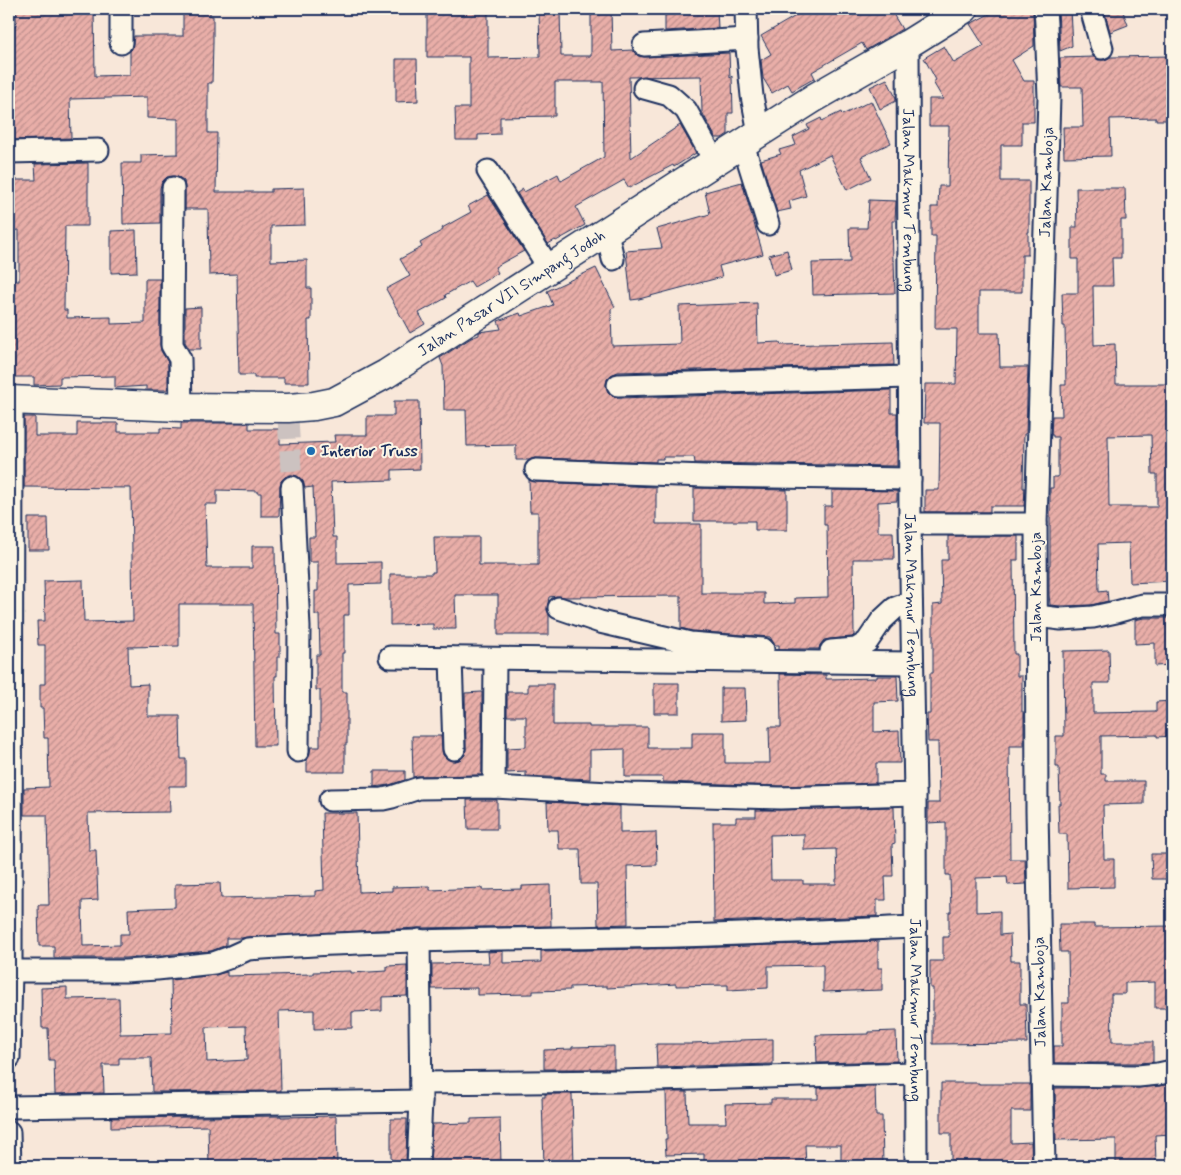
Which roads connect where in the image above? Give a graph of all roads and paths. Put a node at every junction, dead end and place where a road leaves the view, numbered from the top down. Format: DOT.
graph roads {
  1 [pos="121,9"];
  2 [pos="746,9"];
  3 [pos="964,9"];
  4 [pos="1045,9"];
  5 [pos="1091,9"];
  6 [pos="746,40"];
  7 [pos="121,43"];
  8 [pos="908,44"];
  9 [pos="644,46"];
  10 [pos="1102,48"];
  11 [pos="644,88"];
  12 [pos="751,138"];
  13 [pos="98,150"];
  14 [pos="9,152"];
  15 [pos="715,162"];
  16 [pos="488,170"];
  17 [pos="173,188"];
  18 [pos="768,224"];
  19 [pos="607,232"];
  20 [pos="614,259"];
  21 [pos="549,268"];
  22 [pos="909,377"];
  23 [pos="618,385"];
  24 [pos="10,400"];
  25 [pos="181,407"];
  26 [pos="536,470"];
  27 [pos="910,479"];
  28 [pos="292,486"];
  29 [pos="910,524"];
  30 [pos="1036,524"];
  31 [pos="911,602"];
  32 [pos="1172,605"];
  33 [pos="560,608"];
  34 [pos="1036,616"];
  35 [pos="390,657"];
  36 [pos="451,658"];
  37 [pos="495,659"];
  38 [pos="912,663"];
  39 [pos="454,748"];
  40 [pos="298,751"];
  41 [pos="494,787"];
  42 [pos="915,794"];
  43 [pos="330,800"];
  44 [pos="915,927"];
  45 [pos="419,940"];
  46 [pos="11,971"];
  47 [pos="9,1058"];
  48 [pos="1172,1071"];
  49 [pos="915,1073"];
  50 [pos="1042,1075"];
  51 [pos="421,1092"];
  52 [pos="9,1107"];
  53 [pos="9,1132"];
  54 [pos="10,1166"];
  55 [pos="418,1166"];
  56 [pos="916,1166"];
  57 [pos="1044,1166"];
  1 -- 7 [label="street"];
  2 -- 6 [label="street"];
  3 -- 8 [label="main road, Jalan Pasar VII Simpang Jodoh"];
  4 -- 30 [label="street, Jalan Kamboja"];
  5 -- 10 [label="street"];
  6 -- 9 [label="street"];
  6 -- 12 [label="street"];
  8 -- 12 [label="main road, Jalan Pasar VII Simpang Jodoh"];
  8 -- 22 [label="street, Jalan Makmur Tembung"];
  11 -- 15 [label="street"];
  12 -- 15 [label="main road, Jalan Pasar VII Simpang Jodoh"];
  12 -- 18 [label="street"];
  13 -- 14 [label="street"];
  15 -- 19 [label="main road, Jalan Pasar VII Simpang Jodoh"];
  16 -- 21 [label="street"];
  17 -- 25 [label="street"];
  19 -- 20 [label="street"];
  19 -- 21 [label="main road, Jalan Pasar VII Simpang Jodoh"];
  21 -- 25 [label="main road, Jalan Pasar VII Simpang Jodoh"];
  22 -- 23 [label="street"];
  22 -- 27 [label="street, Jalan Makmur Tembung"];
  24 -- 25 [label="main road, Jalan Pasar VII Simpang Jodoh"];
  24 -- 46 [label="street"];
  26 -- 27 [label="street"];
  27 -- 29 [label="street, Jalan Makmur Tembung"];
  28 -- 40 [label="street"];
  29 -- 30 [label="street"];
  29 -- 31 [label="street, Jalan Makmur Tembung"];
  30 -- 34 [label="street, Jalan Kamboja"];
  31 -- 33 [label="street"];
  31 -- 38 [label="street, Jalan Makmur Tembung"];
  32 -- 34 [label="street"];
  34 -- 50 [label="street, Jalan Kamboja"];
  35 -- 36 [label="street"];
  36 -- 37 [label="street"];
  36 -- 39 [label="street"];
  37 -- 38 [label="street"];
  37 -- 41 [label="street"];
  38 -- 42 [label="street, Jalan Makmur Tembung"];
  41 -- 42 [label="street"];
  41 -- 43 [label="street"];
  42 -- 44 [label="street, Jalan Makmur Tembung"];
  44 -- 45 [label="street"];
  44 -- 49 [label="street, Jalan Makmur Tembung"];
  45 -- 46 [label="street"];
  45 -- 51 [label="street"];
  46 -- 47 [label="street"];
  48 -- 50 [label="street"];
  49 -- 51 [label="street"];
  49 -- 56 [label="street, Jalan Makmur Tembung"];
  50 -- 57 [label="street, Jalan Kamboja"];
  51 -- 52 [label="street"];
  51 -- 55 [label="street"];
  53 -- 54 [label="street"];
}
